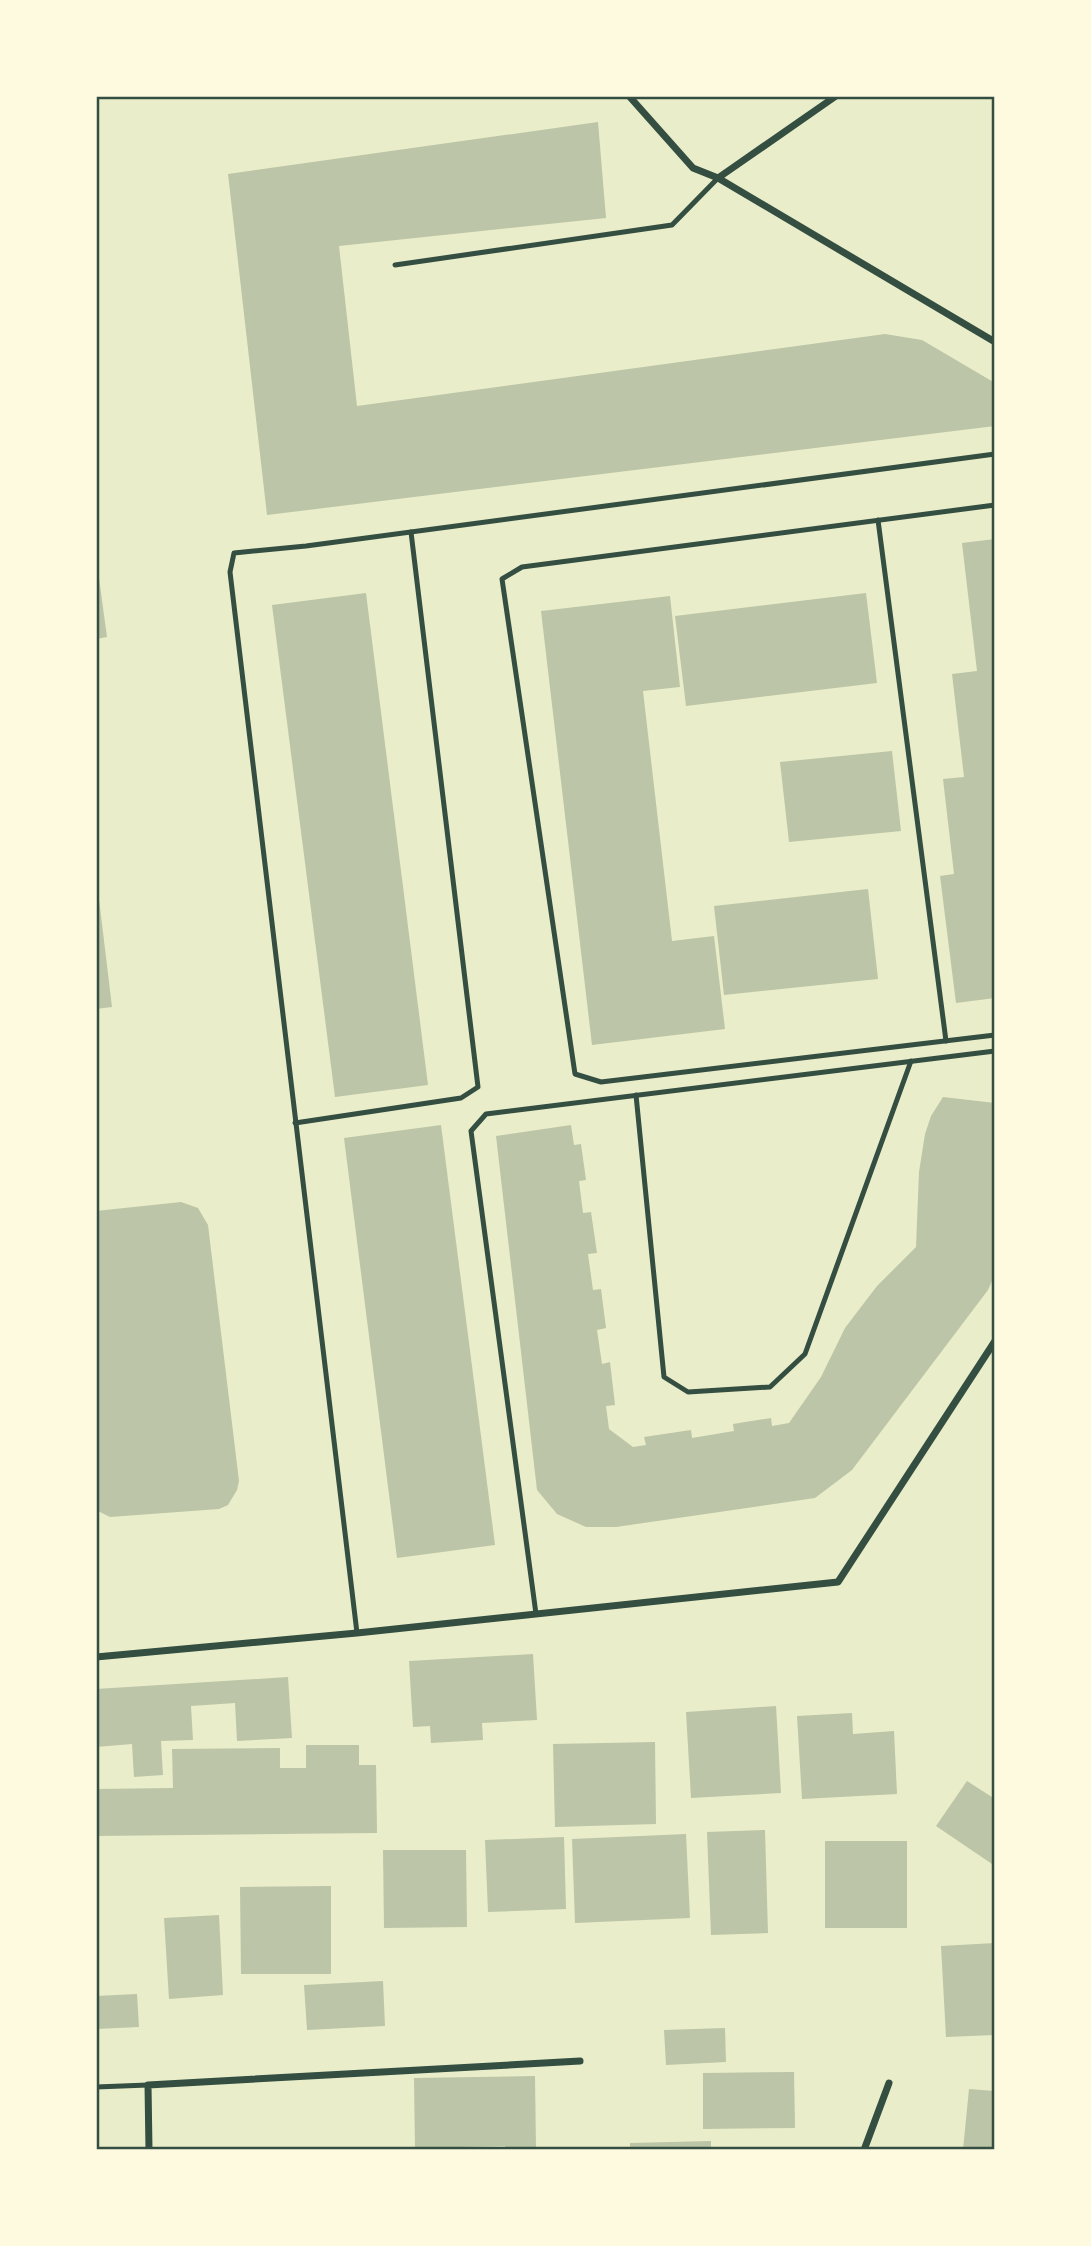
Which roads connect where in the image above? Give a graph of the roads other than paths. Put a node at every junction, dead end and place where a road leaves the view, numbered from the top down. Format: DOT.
graph roads {
  1 [pos="629,96"];
  2 [pos="836,96"];
  3 [pos="718,178"];
  4 [pos="395,265"];
  5 [pos="995,342"];
  6 [pos="995,454"];
  7 [pos="995,505"];
  8 [pos="878,520"];
  9 [pos="411,532"];
  10 [pos="995,1035"];
  11 [pos="946,1041"];
  12 [pos="995,1051"];
  13 [pos="911,1061"];
  14 [pos="636,1096"];
  15 [pos="295,1124"];
  16 [pos="995,1341"];
  17 [pos="536,1614"];
  18 [pos="356,1633"];
  19 [pos="96,1657"];
  20 [pos="580,2061"];
  21 [pos="889,2083"];
  22 [pos="148,2085"];
  23 [pos="96,2087"];
  24 [pos="149,2150"];
  25 [pos="864,2150"];
  1 -- 3 [label="street"];
  2 -- 3 [label="street"];
  3 -- 4 [label="lane"];
  3 -- 5 [label="street"];
  6 -- 9 [label="lane"];
  7 -- 8 [label="lane"];
  8 -- 11 [label="lane"];
  8 -- 11 [label="lane"];
  9 -- 15 [label="lane"];
  9 -- 15 [label="lane"];
  10 -- 11 [label="lane"];
  12 -- 13 [label="lane"];
  13 -- 14 [label="lane"];
  13 -- 14 [label="lane"];
  14 -- 17 [label="lane"];
  15 -- 18 [label="lane"];
  16 -- 17 [label="street"];
  17 -- 18 [label="street"];
  18 -- 19 [label="street"];
  20 -- 22 [label="street"];
  21 -- 25 [label="street"];
  22 -- 23 [label="lane"];
  22 -- 24 [label="street"];
}
